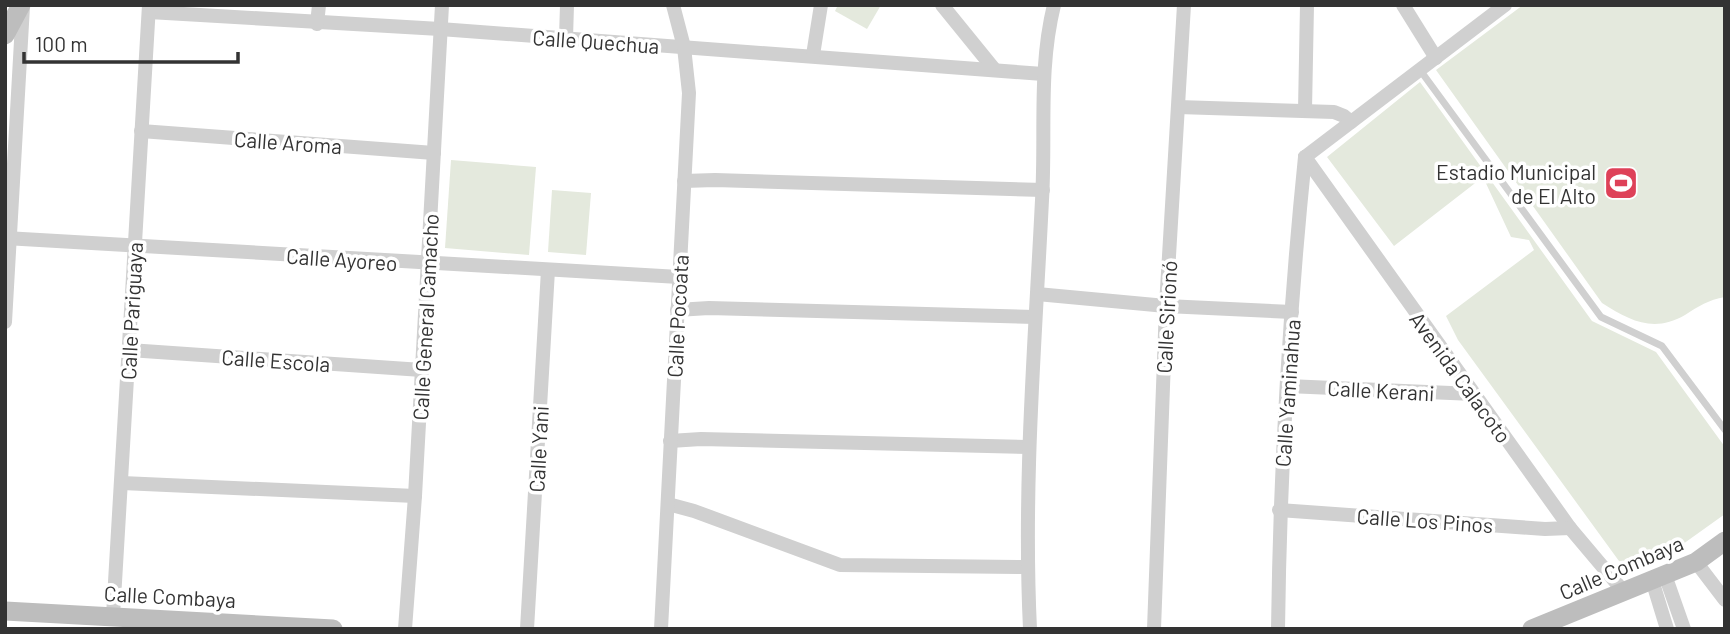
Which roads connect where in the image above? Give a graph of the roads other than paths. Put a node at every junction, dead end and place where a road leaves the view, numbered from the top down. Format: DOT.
graph roads {
  1 [pos="22,5"];
  2 [pos="319,5"];
  3 [pos="442,5"];
  4 [pos="567,5"];
  5 [pos="673,5"];
  6 [pos="684,5"];
  7 [pos="821,5"];
  8 [pos="942,5"];
  9 [pos="1054,5"];
  10 [pos="1184,5"];
  11 [pos="1307,5"];
  12 [pos="1403,5"];
  13 [pos="1506,5"];
  14 [pos="149,9"];
  15 [pos="317,24"];
  16 [pos="440,29"];
  17 [pos="5,35"];
  18 [pos="566,38"];
  19 [pos="684,47"];
  20 [pos="813,55"];
  21 [pos="1436,58"];
  22 [pos="994,69"];
  23 [pos="1420,70"];
  24 [pos="1043,74"];
  25 [pos="1178,107"];
  26 [pos="1305,110"];
  27 [pos="1351,122"];
  28 [pos="141,131"];
  29 [pos="434,153"];
  30 [pos="1305,157"];
  31 [pos="684,181"];
  32 [pos="1043,190"];
  33 [pos="8,238"];
  34 [pos="134,246"];
  35 [pos="428,264"];
  36 [pos="548,270"];
  37 [pos="678,277"];
  38 [pos="1037,294"];
  39 [pos="1166,306"];
  40 [pos="677,310"];
  41 [pos="1292,312"];
  42 [pos="1035,317"];
  43 [pos="5,322"];
  44 [pos="129,350"];
  45 [pos="422,370"];
  46 [pos="1287,386"];
  47 [pos="1474,394"];
  48 [pos="1725,430"];
  49 [pos="670,441"];
  50 [pos="1028,447"];
  51 [pos="122,483"];
  52 [pos="415,496"];
  53 [pos="668,504"];
  54 [pos="1279,510"];
  55 [pos="1570,528"];
  56 [pos="1725,541"];
  57 [pos="1696,562"];
  58 [pos="1027,568"];
  59 [pos="1659,577"];
  60 [pos="1624,592"];
  61 [pos="1725,600"];
  62 [pos="5,611"];
  63 [pos="113,616"];
  64 [pos="290,627"];
  65 [pos="333,629"];
  66 [pos="405,629"];
  67 [pos="527,629"];
  68 [pos="661,629"];
  69 [pos="1030,629"];
  70 [pos="1154,629"];
  71 [pos="1278,629"];
  72 [pos="1532,629"];
  73 [pos="1667,629"];
  74 [pos="1684,629"];
  1 -- 17 [label="street"];
  1 -- 33 [label="street"];
  2 -- 15 [label="street"];
  3 -- 16 [label="street, Calle General Camacho"];
  4 -- 18 [label="street"];
  5 -- 19 [label="street, Calle Pocoata"];
  6 -- 19 [label="street"];
  7 -- 20 [label="street"];
  8 -- 22 [label="street"];
  9 -- 24 [label="street"];
  10 -- 25 [label="street, Calle Sirionó"];
  11 -- 26 [label="street"];
  12 -- 21 [label="street"];
  13 -- 21 [label="street"];
  14 -- 15 [label="street, Calle Quechua"];
  14 -- 28 [label="street, Calle Pariguaya"];
  15 -- 16 [label="street, Calle Quechua"];
  16 -- 18 [label="street, Calle Quechua"];
  16 -- 29 [label="street, Calle General Camacho"];
  18 -- 19 [label="street, Calle Quechua"];
  19 -- 20 [label="street, Calle Quechua"];
  19 -- 31 [label="street, Calle Pocoata"];
  20 -- 22 [label="street, Calle Quechua"];
  21 -- 23 [label="street"];
  22 -- 24 [label="street, Calle Quechua"];
  23 -- 27 [label="street"];
  23 -- 48 [label="lane"];
  24 -- 32 [label="street"];
  25 -- 26 [label="street"];
  25 -- 39 [label="street, Calle Sirionó"];
  26 -- 27 [label="street"];
  27 -- 30 [label="street"];
  28 -- 29 [label="street, Calle Aroma"];
  28 -- 34 [label="street, Calle Pariguaya"];
  29 -- 35 [label="street, Calle General Camacho"];
  30 -- 41 [label="street, Calle Yaminahua"];
  30 -- 47 [label="street, Avenida Calacoto"];
  31 -- 32 [label="street"];
  31 -- 37 [label="street, Calle Pocoata"];
  32 -- 38 [label="street"];
  33 -- 34 [label="street, Calle Ayoreo"];
  33 -- 43 [label="street"];
  34 -- 35 [label="street, Calle Ayoreo"];
  34 -- 44 [label="street, Calle Pariguaya"];
  35 -- 36 [label="street, Calle Ayoreo"];
  35 -- 45 [label="street, Calle General Camacho"];
  36 -- 37 [label="street, Calle Ayoreo"];
  36 -- 67 [label="street, Calle Yani"];
  37 -- 40 [label="street, Calle Pocoata"];
  38 -- 39 [label="street"];
  38 -- 42 [label="street"];
  39 -- 41 [label="street"];
  39 -- 70 [label="street, Calle Sirionó"];
  40 -- 42 [label="street"];
  40 -- 49 [label="street, Calle Pocoata"];
  41 -- 46 [label="street, Calle Yaminahua"];
  42 -- 50 [label="street"];
  44 -- 45 [label="street, Calle Escola"];
  44 -- 51 [label="street, Calle Pariguaya"];
  45 -- 52 [label="street, Calle General Camacho"];
  46 -- 47 [label="street, Calle Kerani"];
  46 -- 54 [label="street, Calle Yaminahua"];
  47 -- 55 [label="street, Avenida Calacoto"];
  49 -- 50 [label="street"];
  49 -- 53 [label="street, Calle Pocoata"];
  50 -- 58 [label="street"];
  51 -- 52 [label="street"];
  51 -- 63 [label="street, Calle Pariguaya"];
  52 -- 66 [label="street, Calle General Camacho"];
  53 -- 58 [label="street"];
  53 -- 68 [label="street, Calle Pocoata"];
  54 -- 55 [label="street, Calle Los Pinos"];
  54 -- 71 [label="street, Calle Yaminahua"];
  55 -- 60 [label="street, Avenida Calacoto"];
  56 -- 57 [label="street, Calle Combaya"];
  57 -- 59 [label="street, Calle Combaya"];
  57 -- 61 [label="street"];
  58 -- 69 [label="street"];
  59 -- 60 [label="street, Calle Combaya"];
  59 -- 73 [label="street"];
  59 -- 74 [label="street"];
  60 -- 72 [label="street, Calle Combaya"];
  62 -- 63 [label="street, Calle Combaya"];
  63 -- 64 [label="street, Calle Combaya"];
  64 -- 65 [label="street, Calle Combaya"];
}
